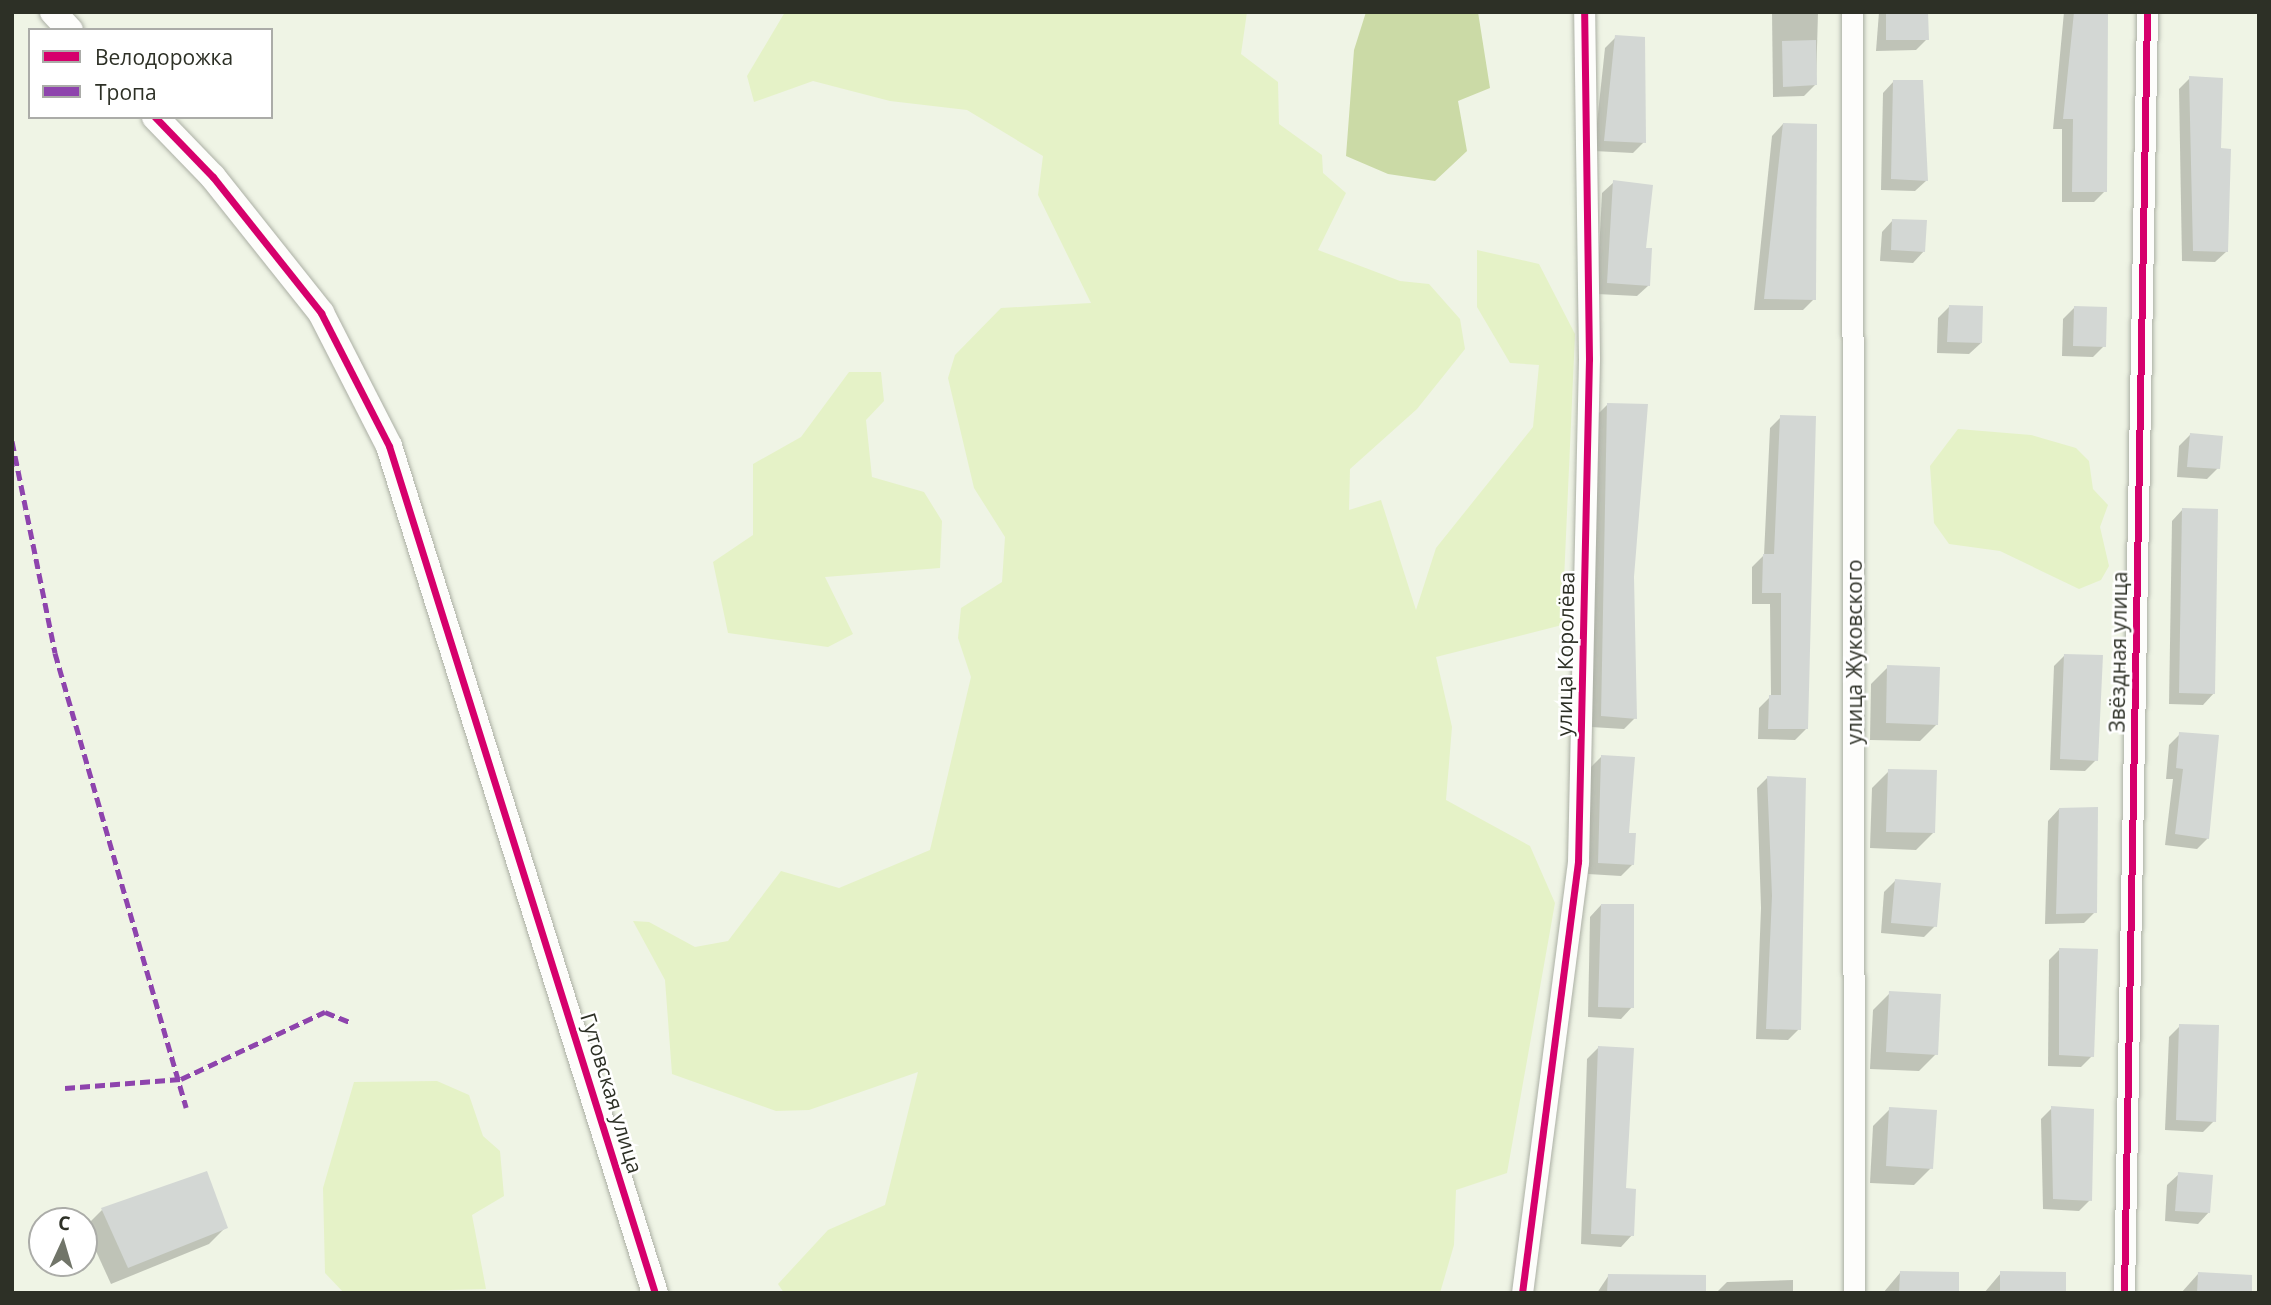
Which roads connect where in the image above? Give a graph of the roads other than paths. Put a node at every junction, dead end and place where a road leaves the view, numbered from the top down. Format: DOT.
graph roads {
  1 [pos="53,12"];
  2 [pos="1584,12"];
  3 [pos="1852,12"];
  4 [pos="2147,12"];
  5 [pos="68,28"];
  6 [pos="157,119"];
  7 [pos="655,1293"];
  8 [pos="1522,1293"];
  9 [pos="1854,1293"];
  10 [pos="2124,1293"];
  1 -- 5 [label="street"];
  2 -- 8 [label="street, улица Королёва"];
  3 -- 9 [label="street, улица Жуковского"];
  4 -- 10 [label="street, Звёздная улица"];
  6 -- 7 [label="street, Гутовская улица"];
}
